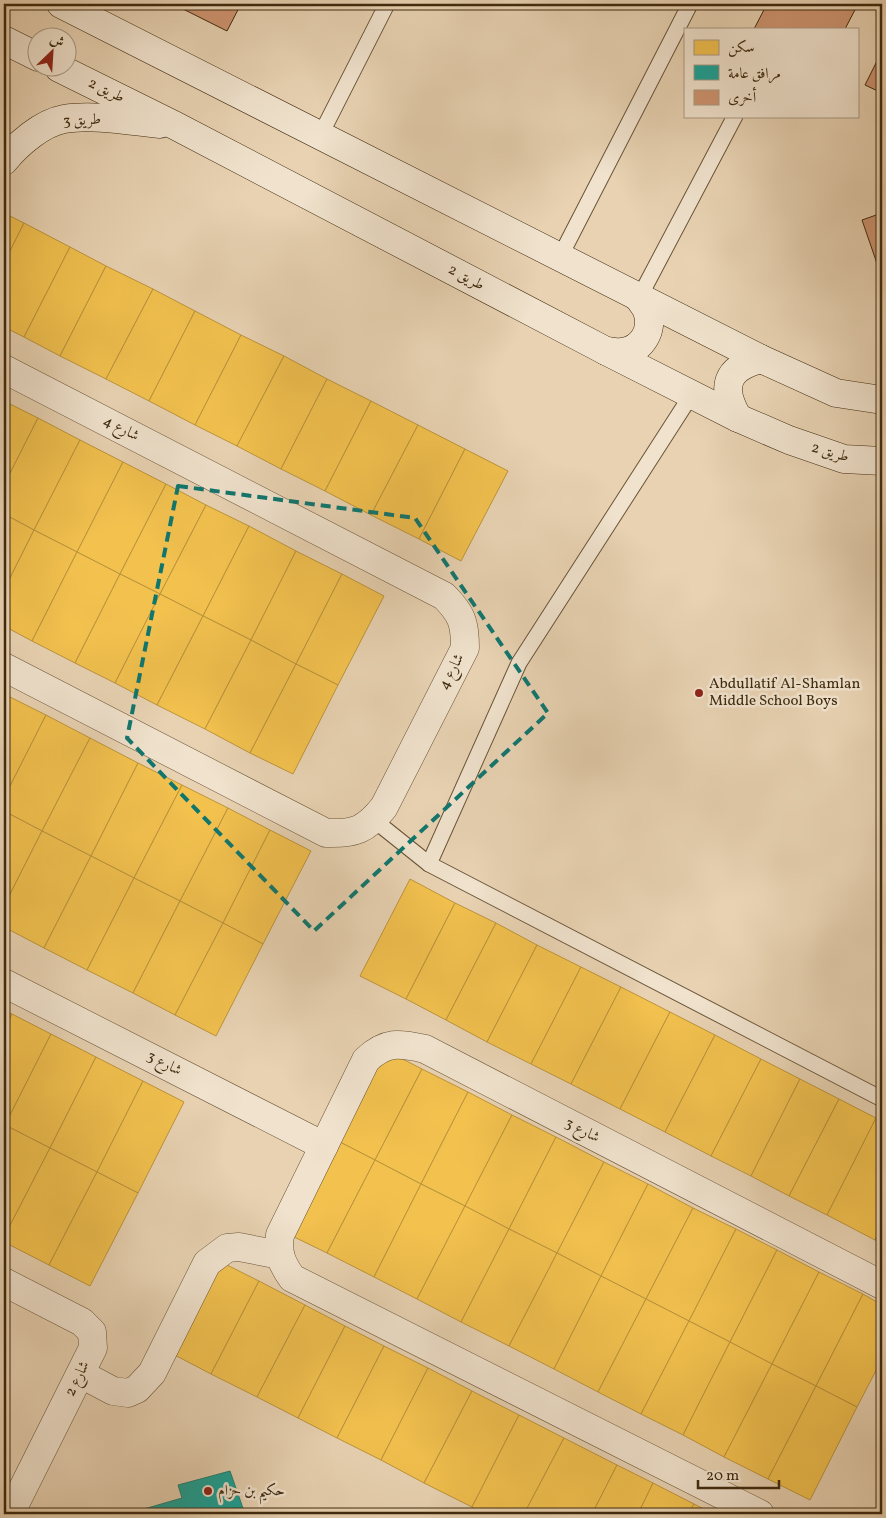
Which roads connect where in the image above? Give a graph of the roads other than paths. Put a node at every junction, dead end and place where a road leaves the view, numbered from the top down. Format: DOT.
graph roads {
  1 [pos="61,4"];
  2 [pos="387,4"];
  3 [pos="690,4"];
  4 [pos="4,40"];
  5 [pos="28,52"];
  6 [pos="78,77"];
  7 [pos="734,118"];
  8 [pos="174,125"];
  9 [pos="320,134"];
  10 [pos="4,160"];
  11 [pos="560,257"];
  12 [pos="639,298"];
  13 [pos="606,351"];
  14 [pos="761,359"];
  15 [pos="4,369"];
  16 [pos="692,394"];
  17 [pos="882,400"];
  18 [pos="738,418"];
  19 [pos="882,461"];
  20 [pos="4,667"];
  21 [pos="374,820"];
  22 [pos="429,864"];
  23 [pos="4,983"];
  24 [pos="882,1099"];
  25 [pos="324,1146"];
  26 [pos="280,1255"];
  27 [pos="4,1282"];
  28 [pos="882,1285"];
  29 [pos="81,1374"];
  30 [pos="10,1514"];
  31 [pos="760,1514"];
  1 -- 9 [label="street"];
  2 -- 9 [label="lane"];
  3 -- 11 [label="lane"];
  4 -- 5 [label="street"];
  6 -- 8 [label="street, طريق 2"];
  7 -- 12 [label="lane"];
  8 -- 10 [label="street, طريق 3"];
  8 -- 13 [label="street, طريق 2"];
  9 -- 11 [label="street"];
  11 -- 12 [label="street"];
  12 -- 13 [label="street"];
  12 -- 14 [label="street"];
  13 -- 16 [label="street, طريق 2"];
  14 -- 17 [label="street"];
  14 -- 18 [label="street"];
  15 -- 21 [label="street, شارع 4"];
  16 -- 18 [label="street, طريق 2"];
  16 -- 22 [label="lane"];
  18 -- 19 [label="street, طريق 2"];
  20 -- 21 [label="street, شارع 4"];
  21 -- 22 [label="lane"];
  22 -- 24 [label="lane"];
  23 -- 25 [label="street, شارع 3"];
  25 -- 26 [label="street, شارع 3"];
  25 -- 28 [label="street, شارع 3"];
  26 -- 29 [label="street"];
  26 -- 31 [label="street"];
  27 -- 29 [label="street, شارع 2"];
  29 -- 30 [label="street, شارع 2"];
}
